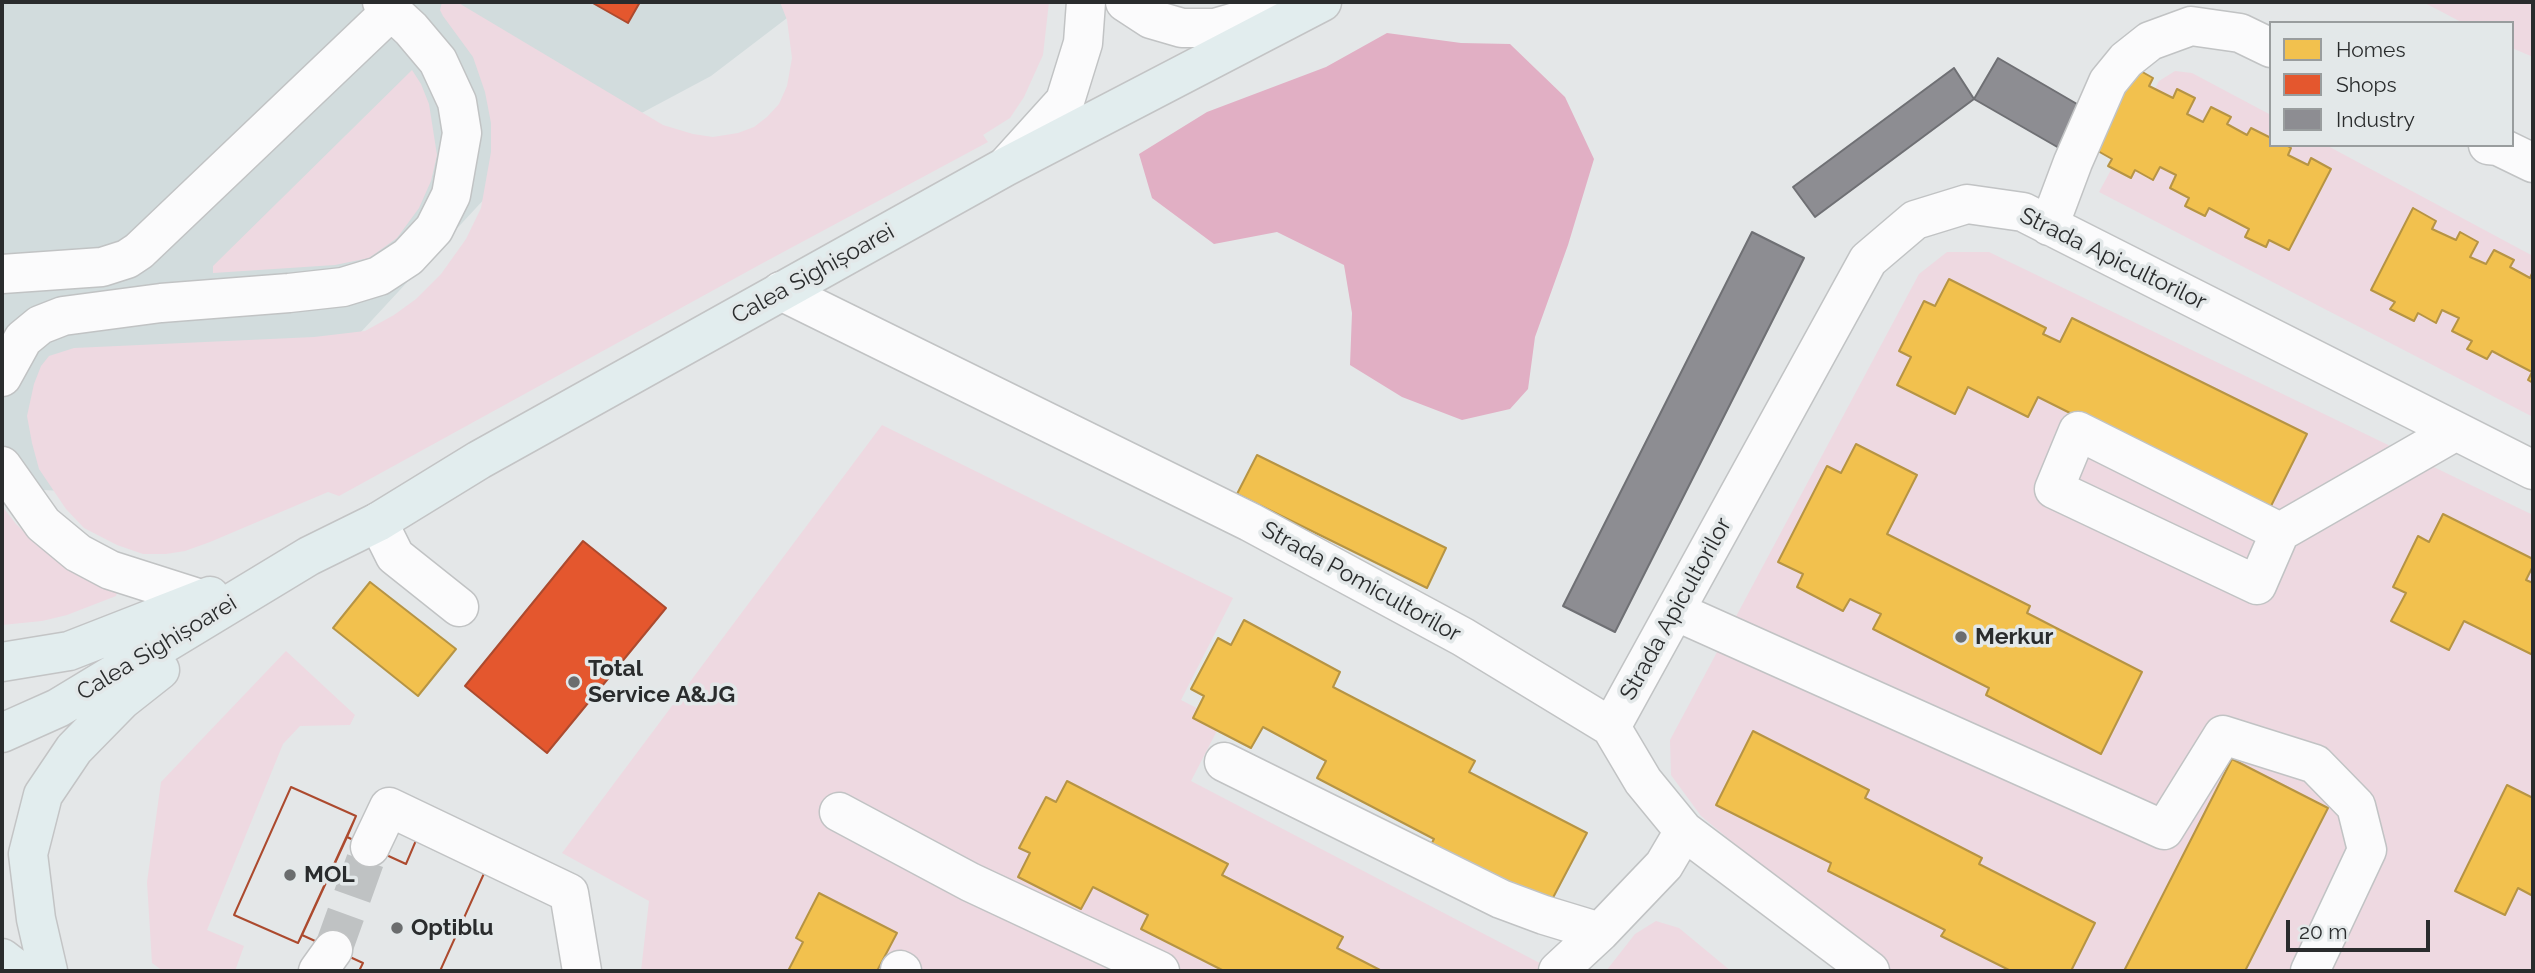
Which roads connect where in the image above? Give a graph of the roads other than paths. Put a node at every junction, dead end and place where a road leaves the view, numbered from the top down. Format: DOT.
graph roads {
  1 [pos="1086,2"];
  2 [pos="1125,2"];
  3 [pos="1322,2"];
  4 [pos="386,7"];
  5 [pos="1257,19"];
  6 [pos="2269,47"];
  7 [pos="2500,147"];
  8 [pos="2533,163"];
  9 [pos="1005,167"];
  10 [pos="2049,226"];
  11 [pos="2,274"];
  12 [pos="781,291"];
  13 [pos="2,377"];
  14 [pos="2456,430"];
  15 [pos="2,466"];
  16 [pos="2533,470"];
  17 [pos="379,522"];
  18 [pos="2280,531"];
  19 [pos="309,556"];
  20 [pos="201,599"];
  21 [pos="459,607"];
  22 [pos="1675,611"];
  23 [pos="2,662"];
  24 [pos="1611,727"];
  25 [pos="2,733"];
  26 [pos="1224,762"];
  27 [pos="839,812"];
  28 [pos="1684,831"];
  29 [pos="370,848"];
  30 [pos="1600,932"];
  31 [pos="2,958"];
  32 [pos="19,971"];
  33 [pos="48,971"];
  34 [pos="582,971"];
  35 [pos="1160,971"];
  36 [pos="1558,971"];
  37 [pos="1870,971"];
  38 [pos="2309,971"];
  1 -- 9 [label="street"];
  2 -- 5 [label="street"];
  3 -- 5 [label="main road, Calea Sighișoarei"];
  4 -- 11 [label="street"];
  4 -- 13 [label="street"];
  5 -- 9 [label="main road, Calea Sighișoarei"];
  6 -- 10 [label="street"];
  7 -- 8 [label="street"];
  9 -- 12 [label="main road, Calea Sighișoarei"];
  10 -- 14 [label="street, Strada Apicultorilor"];
  10 -- 22 [label="street, Strada Apicultorilor"];
  12 -- 17 [label="main road, Calea Sighișoarei"];
  12 -- 24 [label="street, Strada Pomicultorilor"];
  14 -- 16 [label="street, Strada Apicultorilor"];
  14 -- 18 [label="street"];
  15 -- 20 [label="street"];
  17 -- 19 [label="main road, Calea Sighișoarei"];
  17 -- 21 [label="street"];
  18 -- 18 [label="street"];
  19 -- 20 [label="main road, Calea Sighișoarei"];
  19 -- 25 [label="main road, Calea Sighișoarei"];
  19 -- 33 [label="main road"];
  20 -- 23 [label="main road, Calea Sighișoarei"];
  22 -- 24 [label="street, Strada Apicultorilor"];
  22 -- 38 [label="street"];
  24 -- 28 [label="street, Strada Pomicultorilor"];
  26 -- 30 [label="street"];
  27 -- 35 [label="street"];
  28 -- 30 [label="street"];
  28 -- 37 [label="street, Strada Pomicultorilor"];
  29 -- 34 [label="street"];
  30 -- 36 [label="street"];
  31 -- 32 [label="main road"];
}
